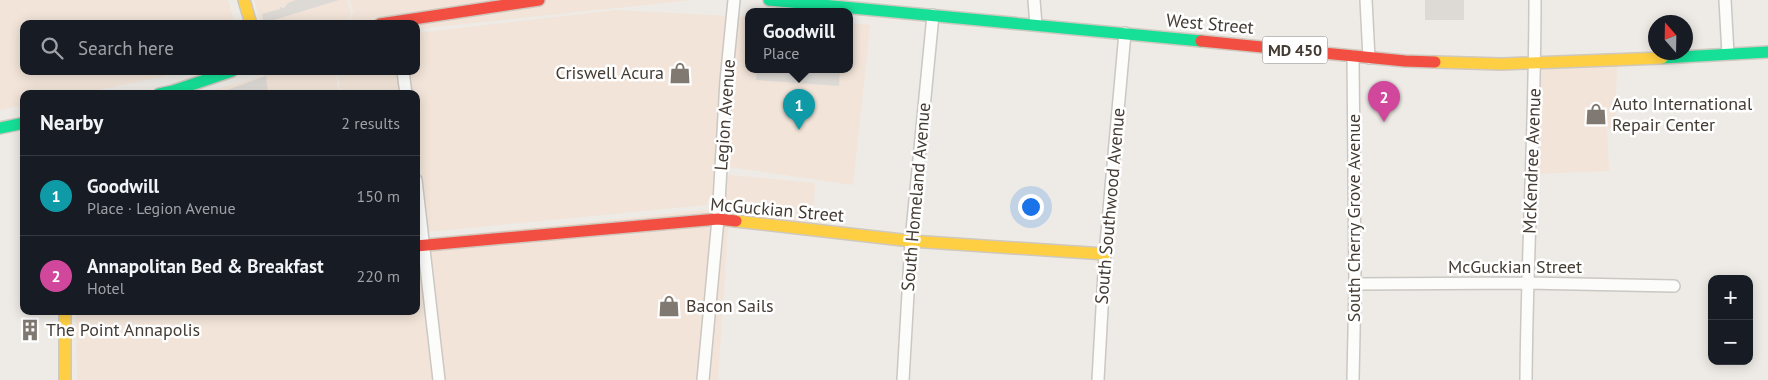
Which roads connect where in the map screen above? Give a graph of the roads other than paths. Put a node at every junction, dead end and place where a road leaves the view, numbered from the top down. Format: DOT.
graph roads {
  1 [pos="244,0"];
  2 [pos="539,0"];
  3 [pos="734,0"];
  4 [pos="769,0"];
  5 [pos="1034,0"];
  6 [pos="1366,0"];
  7 [pos="1535,0"];
  8 [pos="1725,0"];
  9 [pos="862,4"];
  10 [pos="933,14"];
  11 [pos="250,20"];
  12 [pos="410,20"];
  13 [pos="1036,25"];
  14 [pos="1126,33"];
  15 [pos="1768,52"];
  16 [pos="1728,54"];
  17 [pos="1353,56"];
  18 [pos="1369,58"];
  19 [pos="1536,63"];
  20 [pos="220,75"];
  21 [pos="404,75"];
  22 [pos="176,90"];
  23 [pos="405,90"];
  24 [pos="20,124"];
  25 [pos="0,128"];
  26 [pos="718,219"];
  27 [pos="911,240"];
  28 [pos="420,245"];
  29 [pos="1105,254"];
  30 [pos="1527,283"];
  31 [pos="1355,284"];
  32 [pos="1674,286"];
  33 [pos="66,315"];
  34 [pos="65,380"];
  35 [pos="440,380"];
  36 [pos="703,380"];
  37 [pos="903,380"];
  38 [pos="1098,380"];
  39 [pos="1353,380"];
  40 [pos="1526,380"];
  1 -- 11 [label="main road"];
  2 -- 12 [label="main road"];
  3 -- 26 [label="street, Legion Avenue"];
  4 -- 9 [label="main road, West Street / MD 450"];
  5 -- 13 [label="street"];
  6 -- 18 [label="street"];
  7 -- 19 [label="street, McKendree Avenue"];
  8 -- 16 [label="street"];
  9 -- 10 [label="main road, West Street / MD 450"];
  10 -- 13 [label="main road, West Street / MD 450"];
  10 -- 27 [label="street, South Homeland Avenue"];
  13 -- 14 [label="main road, West Street / MD 450"];
  14 -- 17 [label="main road, West Street / MD 450"];
  14 -- 29 [label="street, South Southwood Avenue"];
  15 -- 16 [label="main road, West Street / MD 450"];
  16 -- 19 [label="main road, West Street / MD 450"];
  17 -- 18 [label="main road, West Street / MD 450"];
  17 -- 31 [label="street, South Cherry Grove Avenue"];
  18 -- 19 [label="main road, West Street / MD 450"];
  19 -- 30 [label="street, McKendree Avenue"];
  20 -- 22 [label="main road"];
  21 -- 23 [label="street"];
  24 -- 25 [label="main road"];
  26 -- 27 [label="main road, McGuckian Street"];
  26 -- 28 [label="main road, McGuckian Street"];
  26 -- 36 [label="street, Legion Avenue"];
  27 -- 29 [label="main road, McGuckian Street"];
  27 -- 37 [label="street, South Homeland Avenue"];
  28 -- 35 [label="street"];
  29 -- 38 [label="street, South Southwood Avenue"];
  30 -- 31 [label="street, McGuckian Street"];
  30 -- 32 [label="street, McGuckian Street"];
  30 -- 40 [label="street, McKendree Avenue"];
  31 -- 39 [label="street, South Cherry Grove Avenue"];
  33 -- 34 [label="main road"];
}
